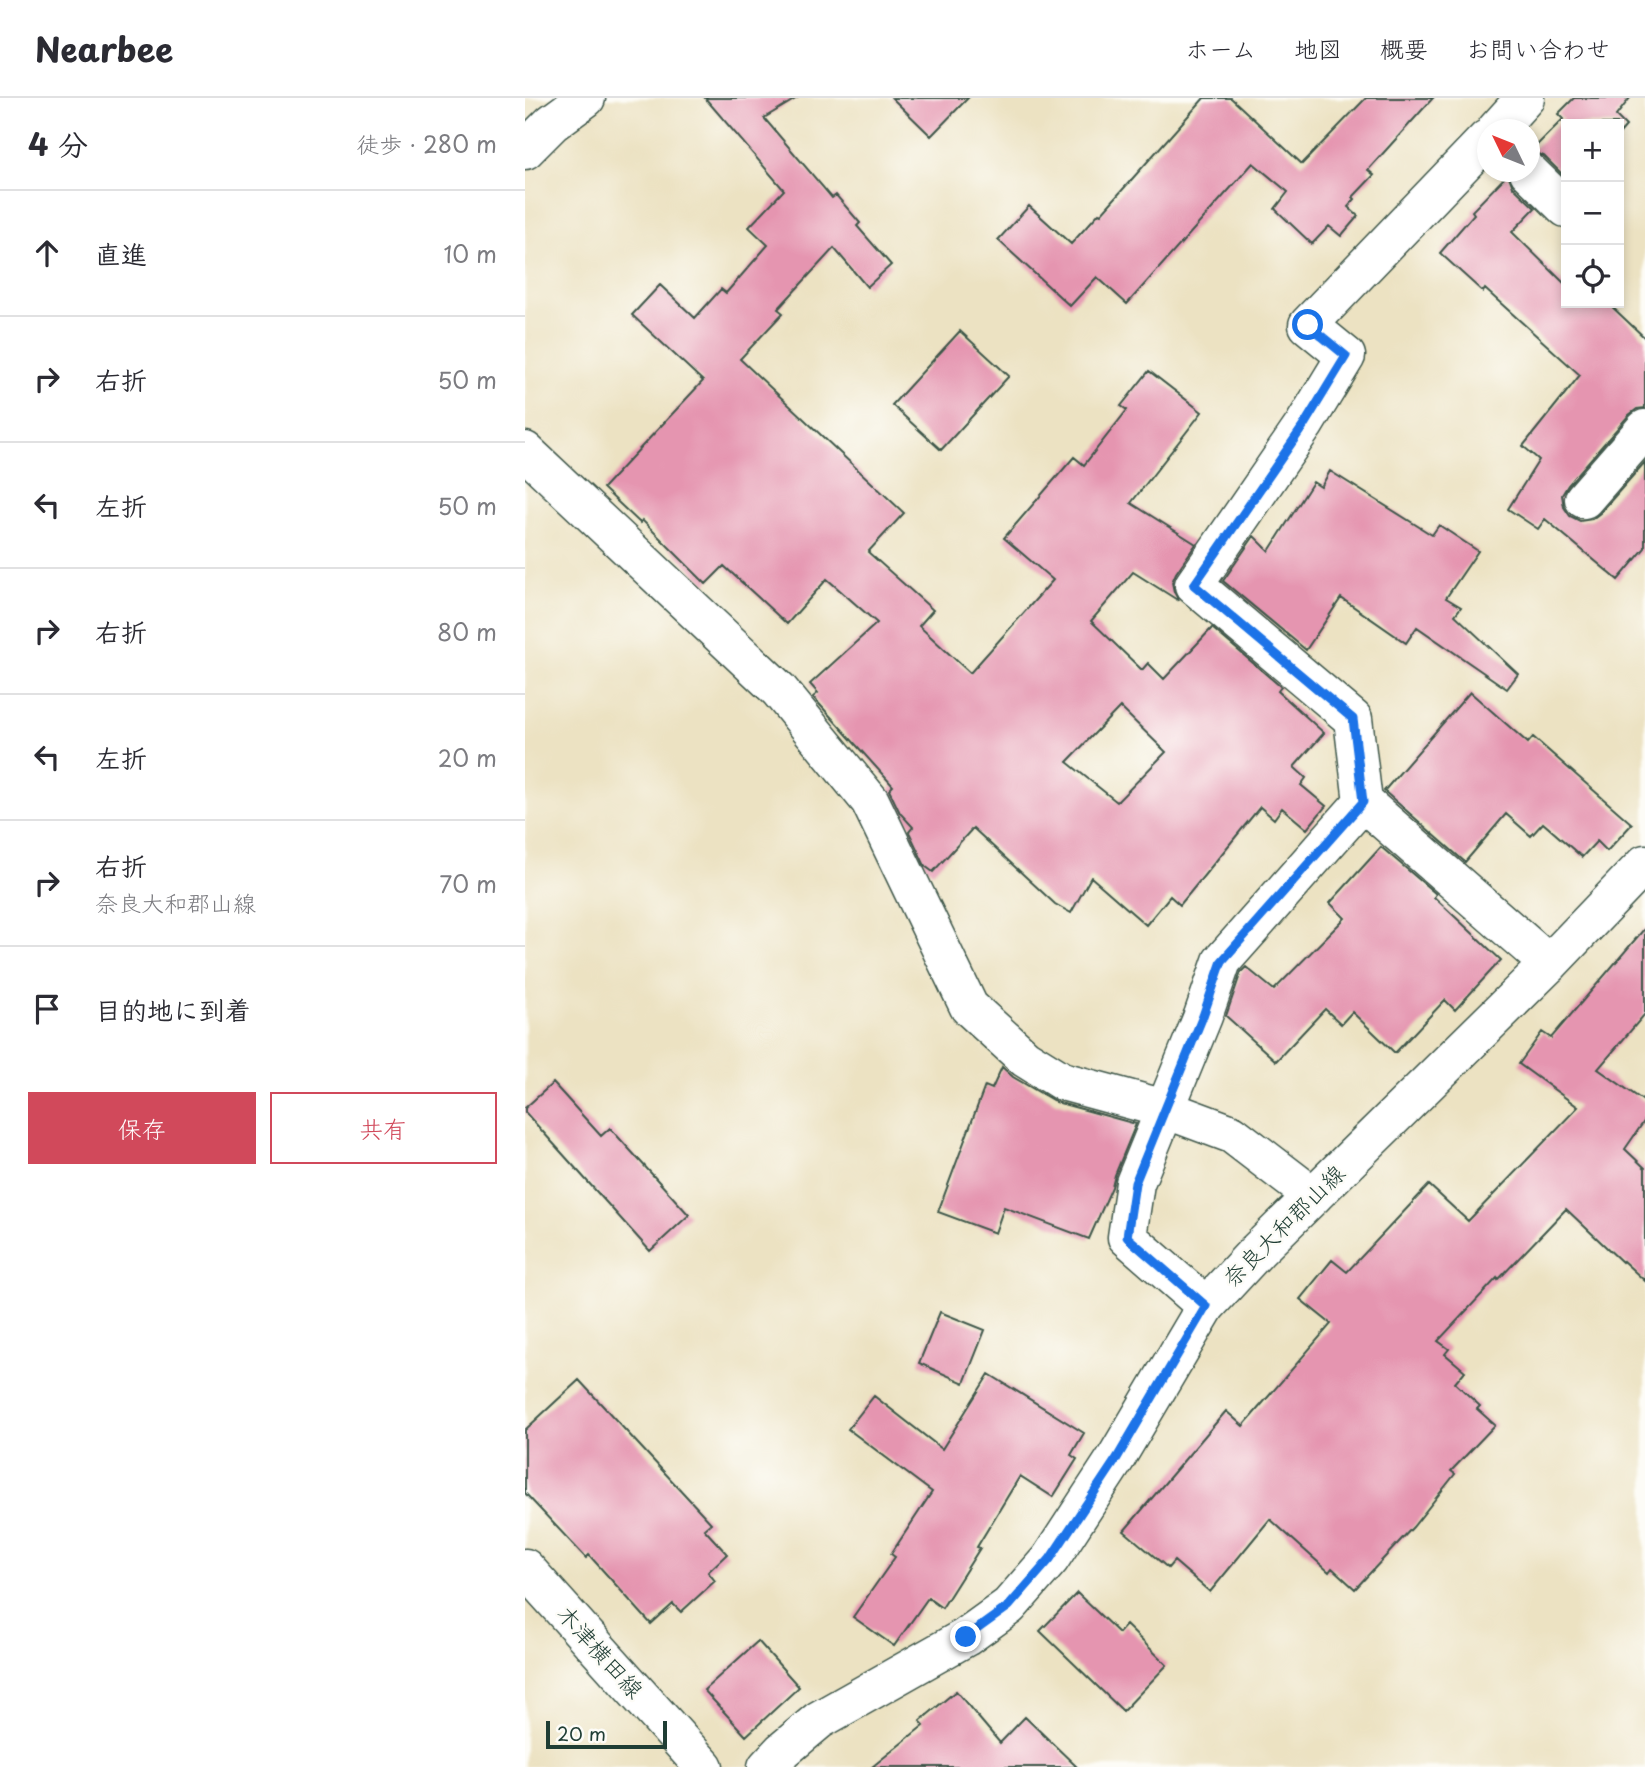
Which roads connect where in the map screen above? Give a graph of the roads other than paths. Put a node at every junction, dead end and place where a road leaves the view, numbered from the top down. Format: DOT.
graph roads {
  1 [pos="586,98"];
  2 [pos="1525,98"];
  3 [pos="1506,119"];
  4 [pos="1477,149"];
  5 [pos="525,150"];
  6 [pos="1539,182"];
  7 [pos="1561,203"];
  8 [pos="1645,429"];
  9 [pos="525,451"];
  10 [pos="1584,499"];
  11 [pos="1363,802"];
  12 [pos="1645,864"];
  13 [pos="1549,964"];
  14 [pos="1165,1109"];
  15 [pos="1313,1196"];
  16 [pos="1206,1306"];
  17 [pos="525,1568"];
  18 [pos="704,1767"];
  19 [pos="767,1767"];
  1 -- 5 [label="street"];
  2 -- 3 [label="street"];
  4 -- 11 [label="street"];
  6 -- 7 [label="street"];
  8 -- 10 [label="street"];
  9 -- 14 [label="street"];
  11 -- 13 [label="street"];
  11 -- 14 [label="street"];
  12 -- 13 [label="street, 奈良大和郡山線"];
  13 -- 15 [label="street, 奈良大和郡山線"];
  14 -- 15 [label="street"];
  14 -- 16 [label="street"];
  15 -- 16 [label="street, 奈良大和郡山線"];
  16 -- 19 [label="street, 奈良大和郡山線"];
  17 -- 18 [label="street, 木津横田線"];
}
